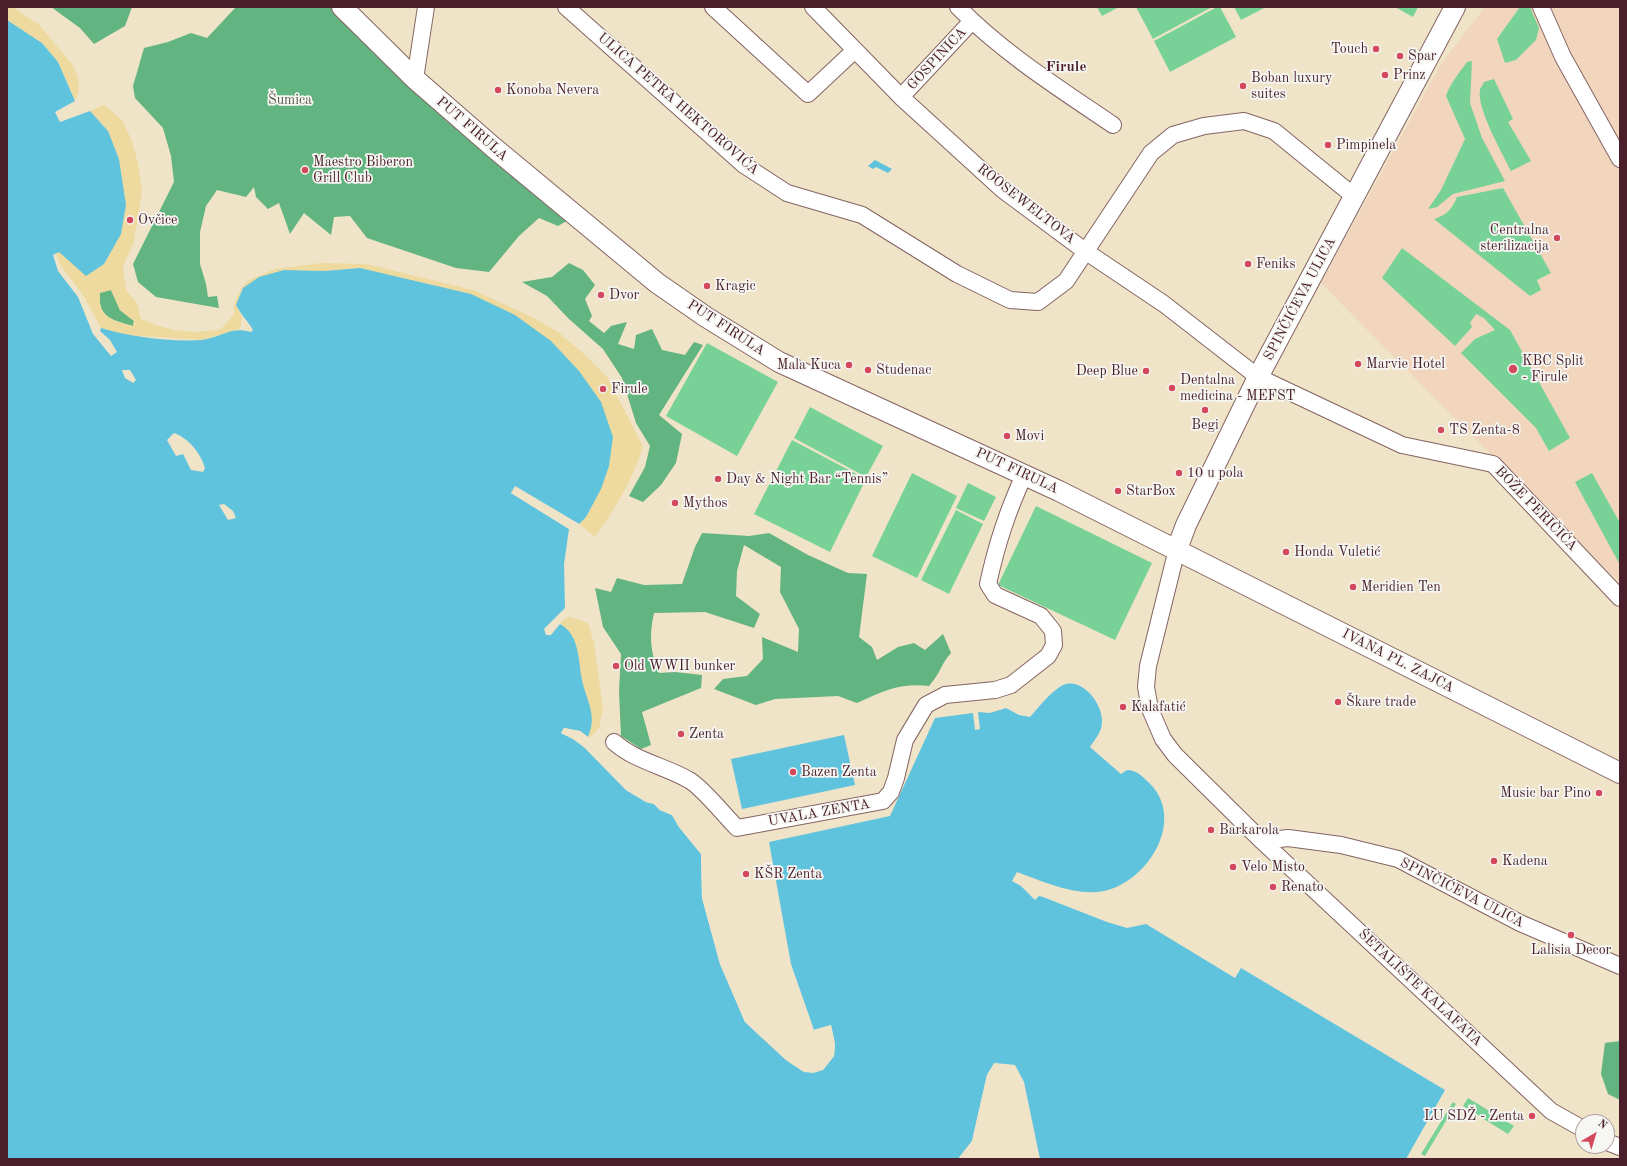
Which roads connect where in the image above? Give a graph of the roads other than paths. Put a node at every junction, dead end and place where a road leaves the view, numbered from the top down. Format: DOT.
graph roads {
  1 [pos="342,7"];
  2 [pos="426,7"];
  3 [pos="566,7"];
  4 [pos="713,7"];
  5 [pos="813,7"];
  6 [pos="958,7"];
  7 [pos="1455,7"];
  8 [pos="1541,7"];
  9 [pos="972,21"];
  10 [pos="855,50"];
  11 [pos="415,79"];
  12 [pos="901,96"];
  13 [pos="1113,125"];
  14 [pos="1620,159"];
  15 [pos="1355,197"];
  16 [pos="1085,251"];
  17 [pos="1258,377"];
  18 [pos="1024,475"];
  19 [pos="1177,549"];
  20 [pos="1620,598"];
  21 [pos="614,742"];
  22 [pos="1620,773"];
  23 [pos="1262,841"];
  24 [pos="1620,966"];
  25 [pos="1575,1124"];
  1 -- 11 [label="street, PUT FIRULA"];
  2 -- 11 [label="street"];
  3 -- 16 [label="street, ULICA PETRA HEKTOROVIĆA"];
  4 -- 10 [label="street"];
  5 -- 10 [label="street, ROOSEWELTOVA"];
  6 -- 9 [label="street, GOSPINICA"];
  7 -- 15 [label="street, SPINČIĆEVA ULICA"];
  8 -- 14 [label="street"];
  9 -- 12 [label="street, GOSPINICA"];
  9 -- 13 [label="street, GOSPINICA"];
  10 -- 12 [label="street, ROOSEWELTOVA"];
  11 -- 18 [label="street, PUT FIRULA"];
  12 -- 16 [label="street, ROOSEWELTOVA"];
  15 -- 16 [label="street, ULICA PETRA HEKTOROVIĆA"];
  15 -- 17 [label="street, SPINČIĆEVA ULICA"];
  16 -- 17 [label="street, ROOSEWELTOVA"];
  17 -- 19 [label="street, SPINČIĆEVA ULICA"];
  17 -- 20 [label="street, BOŽE PERIČIĆA"];
  18 -- 19 [label="street, PUT FIRULA"];
  18 -- 21 [label="street, UVALA ZENTA"];
  19 -- 22 [label="street, IVANA PL. ZAJCA"];
  19 -- 23 [label="street, SPINČIĆEVA ULICA"];
  23 -- 24 [label="street, SPINČIĆEVA ULICA"];
  23 -- 25 [label="street, ŠETALIŠTE KALAFATA"];
}
